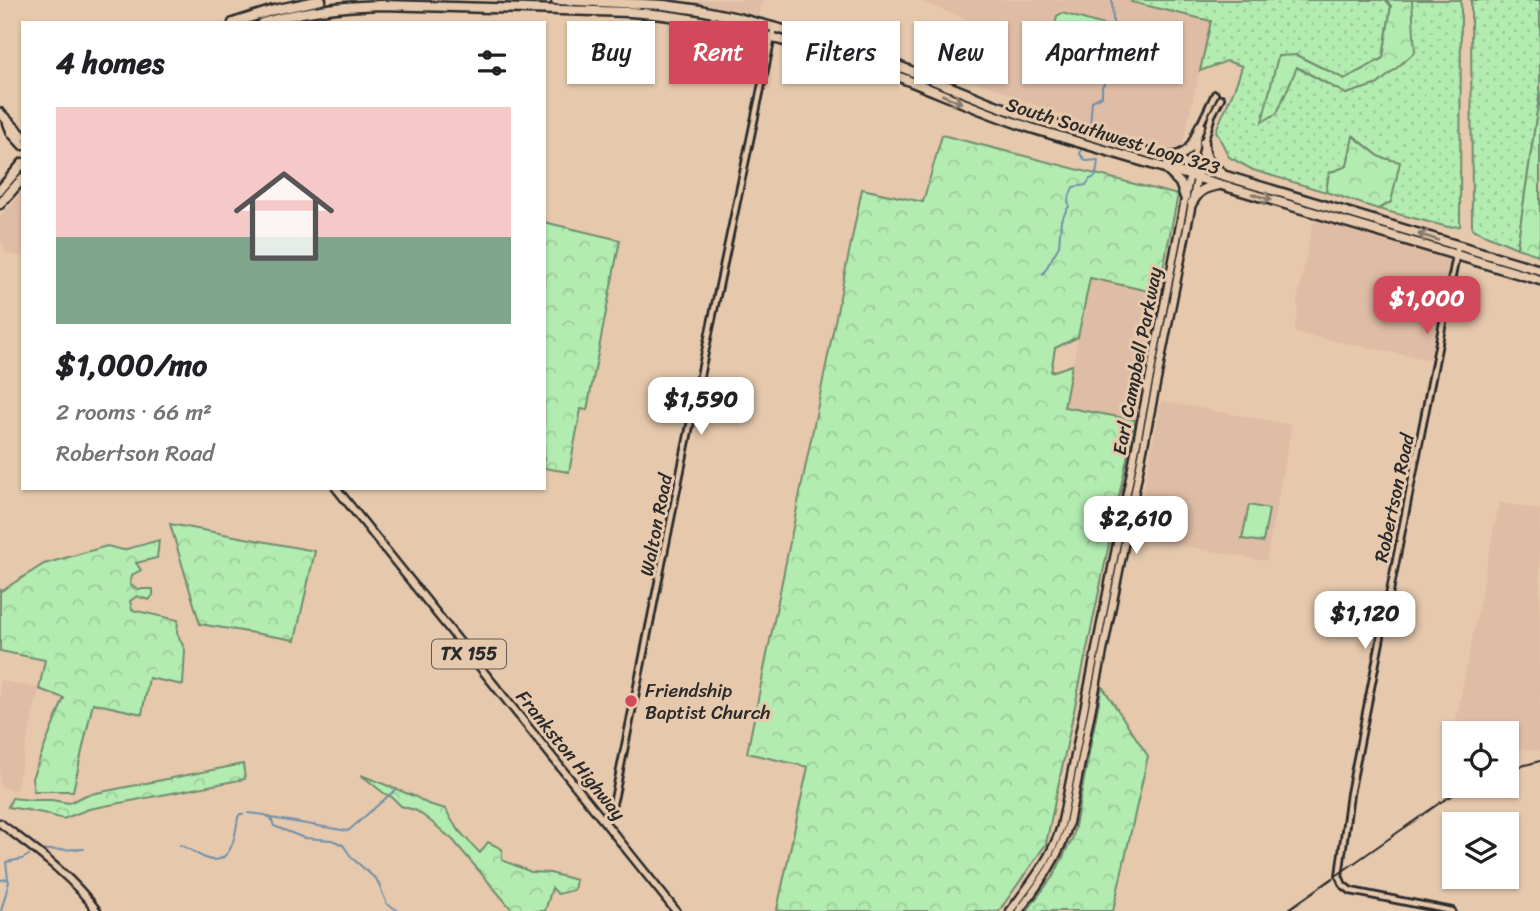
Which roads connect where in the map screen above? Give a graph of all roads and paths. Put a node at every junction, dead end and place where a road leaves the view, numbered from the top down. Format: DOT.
graph roads {
  1 [pos="321,0"];
  2 [pos="556,0"];
  3 [pos="432,3"];
  4 [pos="263,13"];
  5 [pos="239,21"];
  6 [pos="262,21"];
  7 [pos="269,21"];
  8 [pos="774,27"];
  9 [pos="772,37"];
  10 [pos="1214,94"];
  11 [pos="1221,98"];
  12 [pos="0,113"];
  13 [pos="8,120"];
  14 [pos="1050,123"];
  15 [pos="1200,126"];
  16 [pos="21,128"];
  17 [pos="1031,128"];
  18 [pos="21,134"];
  19 [pos="1204,142"];
  20 [pos="21,143"];
  21 [pos="1163,157"];
  22 [pos="21,165"];
  23 [pos="1195,166"];
  24 [pos="1163,167"];
  25 [pos="1194,176"];
  26 [pos="1230,177"];
  27 [pos="21,180"];
  28 [pos="1219,185"];
  29 [pos="21,186"];
  30 [pos="0,190"];
  31 [pos="10,192"];
  32 [pos="1189,200"];
  33 [pos="0,204"];
  34 [pos="1457,251"];
  35 [pos="1540,270"];
  36 [pos="1540,280"];
  37 [pos="338,490"];
  38 [pos="602,819"];
  39 [pos="0,823"];
  40 [pos="1064,827"];
  41 [pos="97,911"];
  42 [pos="676,911"];
  43 [pos="1010,911"];
  44 [pos="1019,911"];
  45 [pos="1452,911"];
  1 -- 4 [label="highway"];
  2 -- 8 [label="highway, South Southwest Loop 323"];
  3 -- 7 [label="highway, South Southwest Loop 323"];
  3 -- 9 [label="highway, South Southwest Loop 323"];
  4 -- 5 [label="highway"];
  4 -- 6 [label="highway"];
  8 -- 9 [label="street, Walton Road"];
  8 -- 14 [label="highway, South Southwest Loop 323"];
  9 -- 17 [label="highway, South Southwest Loop 323, one-way"];
  9 -- 38 [label="street, Walton Road"];
  10 -- 15 [label="street, Earl Campbell Parkway"];
  11 -- 19 [label="street, Earl Campbell Parkway"];
  12 -- 13 [label="highway"];
  13 -- 16 [label="highway"];
  13 -- 18 [label="highway"];
  13 -- 20 [label="highway"];
  14 -- 17 [label="highway"];
  14 -- 21 [label="highway, South Southwest Loop 323"];
  15 -- 21 [label="highway"];
  15 -- 23 [label="street, Earl Campbell Parkway"];
  17 -- 24 [label="highway, South Southwest Loop 323"];
  19 -- 23 [label="street, Earl Campbell Parkway"];
  19 -- 26 [label="highway"];
  21 -- 23 [label="highway, South Southwest Loop 323"];
  22 -- 30 [label="highway"];
  23 -- 25 [label="main road, Earl Campbell Parkway"];
  23 -- 26 [label="highway, South Southwest Loop 323"];
  24 -- 25 [label="highway, South Southwest Loop 323"];
  24 -- 32 [label="highway"];
  25 -- 28 [label="highway, South Southwest Loop 323"];
  25 -- 32 [label="main road, Earl Campbell Parkway"];
  34 -- 26 [label="highway, South Southwest Loop 323, one-way"];
  27 -- 31 [label="highway"];
  28 -- 32 [label="highway"];
  28 -- 34 [label="highway, South Southwest Loop 323, one-way"];
  29 -- 31 [label="highway"];
  31 -- 33 [label="highway"];
  32 -- 40 [label="main road, Earl Campbell Parkway"];
  34 -- 35 [label="highway, South Southwest Loop 323"];
  34 -- 36 [label="highway, South Southwest Loop 323"];
  34 -- 45 [label="street, Robertson Road"];
  37 -- 38 [label="main road, Frankston Highway / TX 155"];
  38 -- 42 [label="main road, Frankston Highway / TX 155"];
  39 -- 41 [label="main road"];
  40 -- 43 [label="main road, Earl Campbell Parkway"];
  40 -- 44 [label="main road, Earl Campbell Parkway"];
}
